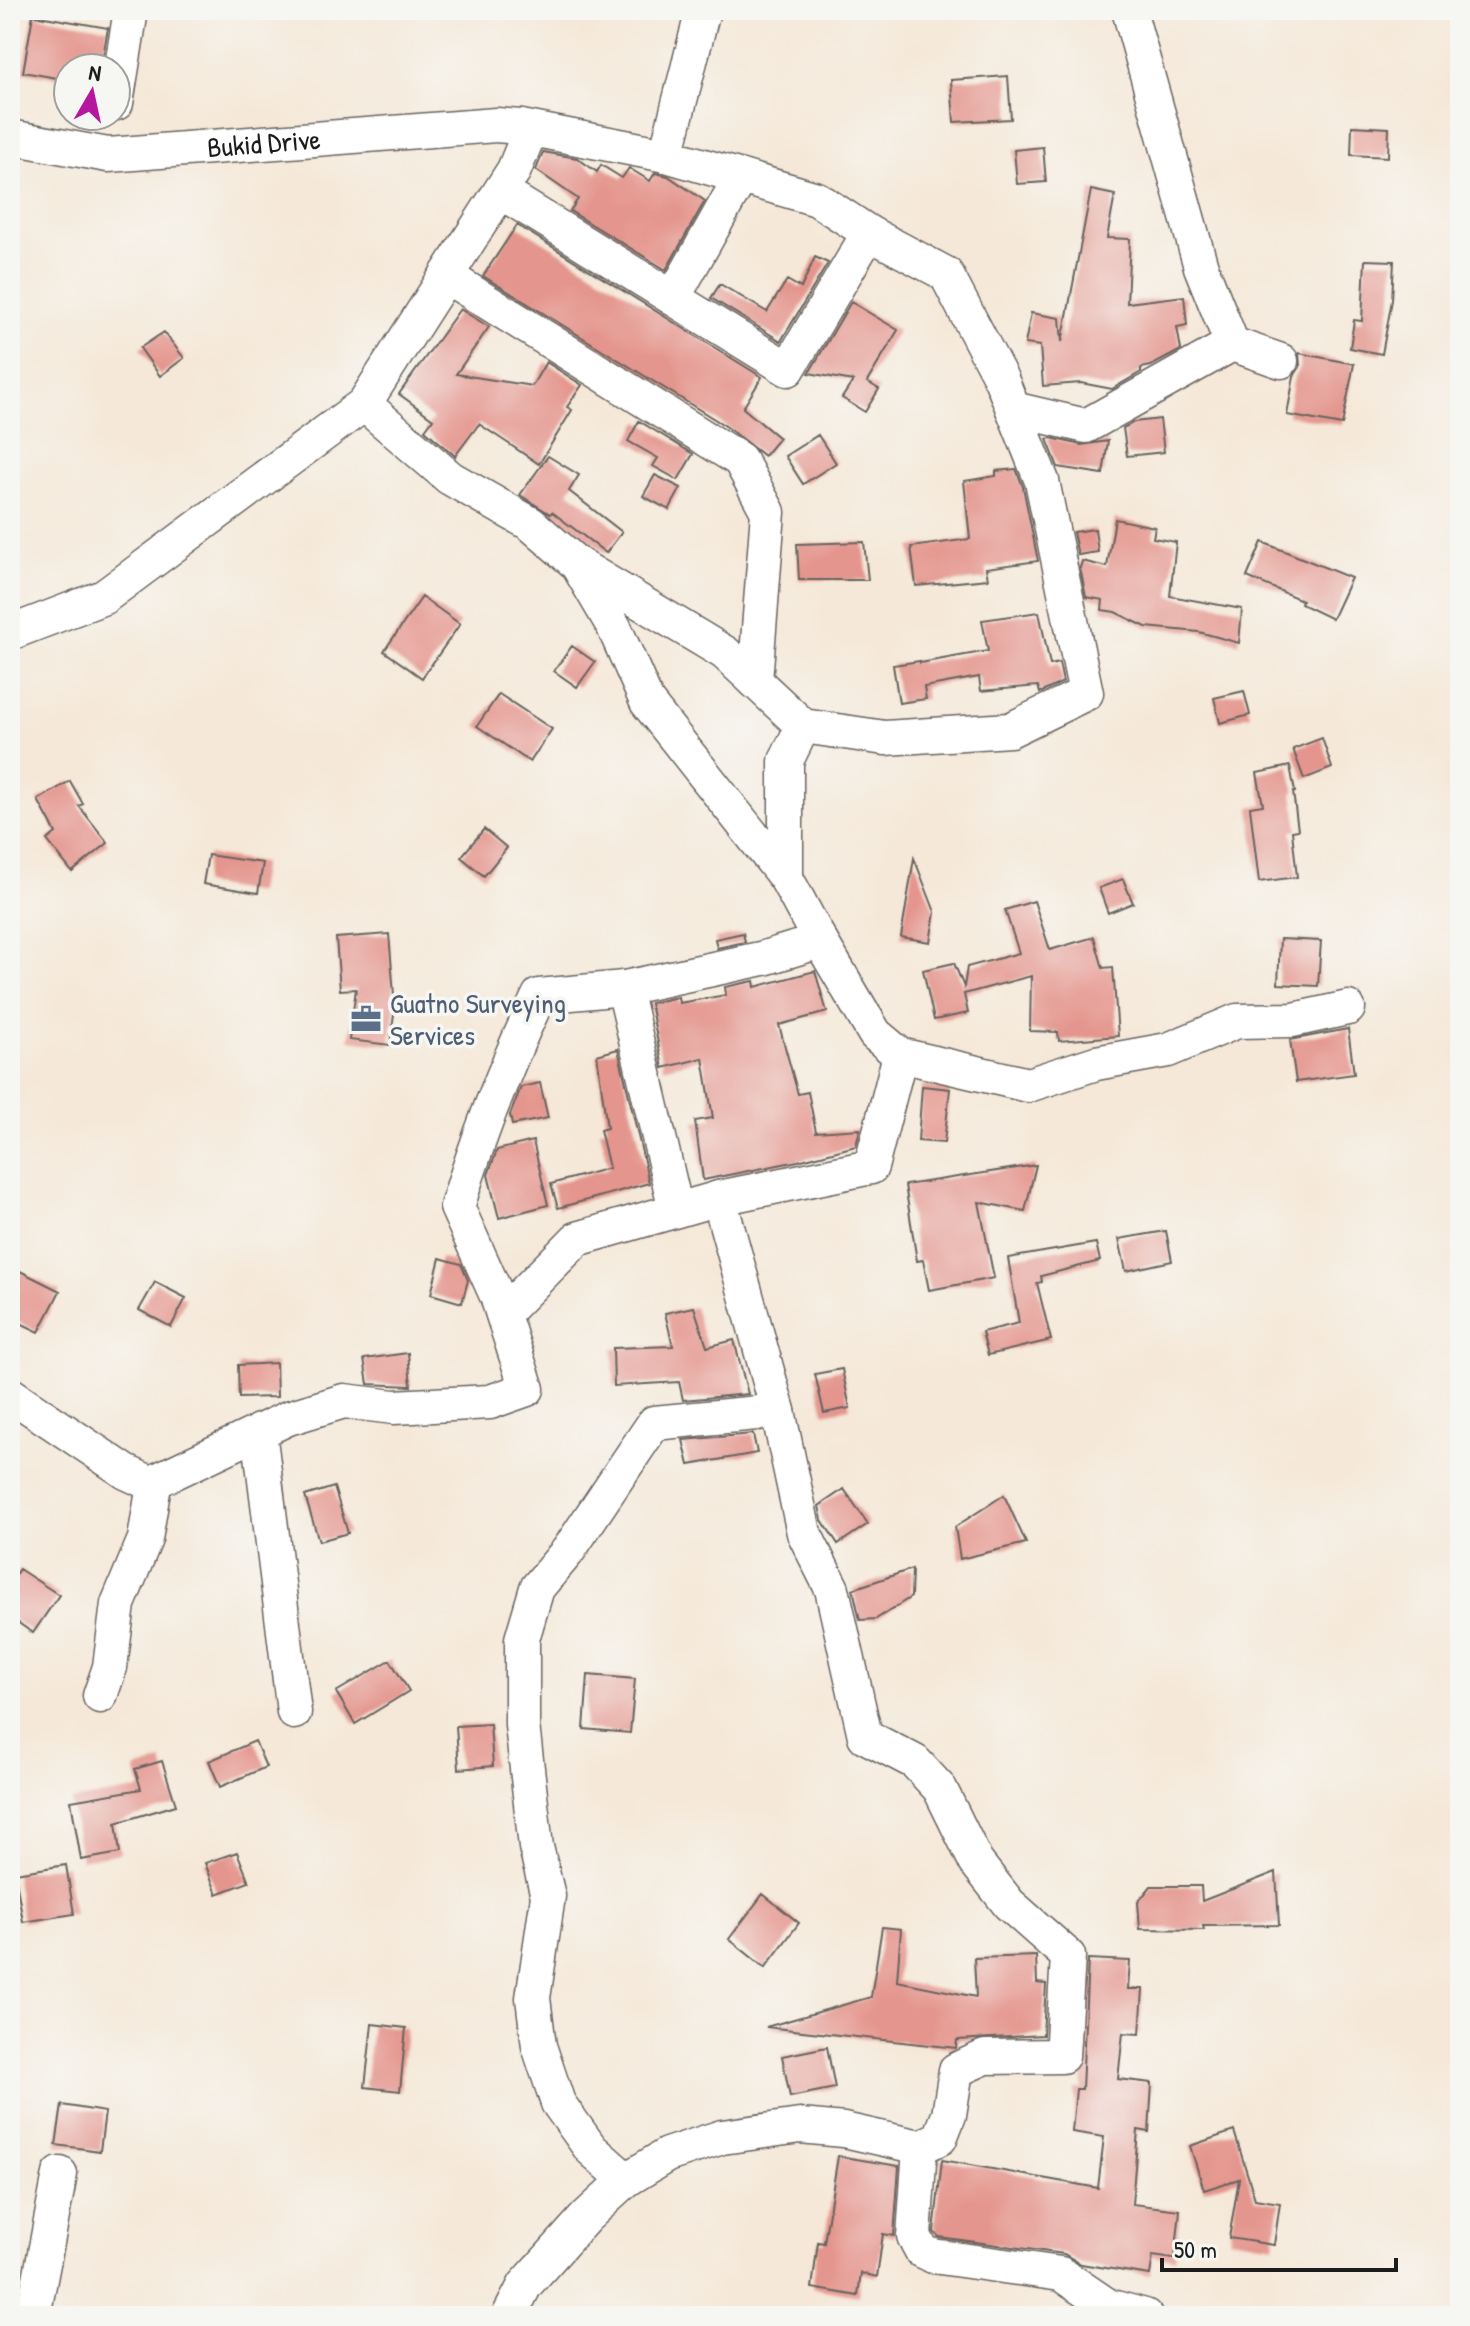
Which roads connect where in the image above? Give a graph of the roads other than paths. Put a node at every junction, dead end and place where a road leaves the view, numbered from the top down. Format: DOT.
graph roads {
  1 [pos="131,10"];
  2 [pos="703,10"];
  3 [pos="1129,10"];
  4 [pos="124,52"];
  5 [pos="521,127"];
  6 [pos="112,132"];
  7 [pos="10,137"];
  8 [pos="108,155"];
  9 [pos="666,155"];
  10 [pos="741,177"];
  11 [pos="501,192"];
  12 [pos="869,233"];
  13 [pos="446,276"];
  14 [pos="673,298"];
  15 [pos="1232,344"];
  16 [pos="1281,361"];
  17 [pos="364,404"];
  18 [pos="1013,409"];
  19 [pos="577,564"];
  20 [pos="10,633"];
  21 [pos="755,681"];
  22 [pos="803,726"];
  23 [pos="786,878"];
  24 [pos="815,932"];
  25 [pos="624,988"];
  26 [pos="1348,1008"];
  27 [pos="900,1055"];
  28 [pos="719,1198"];
  29 [pos="676,1210"];
  30 [pos="503,1314"];
  31 [pos="10,1394"];
  32 [pos="778,1411"];
  33 [pos="259,1431"];
  34 [pos="154,1485"];
  35 [pos="100,1696"];
  36 [pos="294,1712"];
  37 [pos="920,2147"];
  38 [pos="60,2174"];
  39 [pos="626,2180"];
  40 [pos="33,2316"];
  41 [pos="509,2316"];
  42 [pos="1145,2316"];
  1 -- 4 [label="street"];
  2 -- 9 [label="street"];
  3 -- 15 [label="street"];
  5 -- 8 [label="street, Bukid Drive"];
  5 -- 9 [label="street, Bukid Drive"];
  5 -- 11 [label="street"];
  6 -- 8 [label="street"];
  7 -- 8 [label="street, Bukid Drive"];
  9 -- 10 [label="street, Bukid Drive"];
  10 -- 12 [label="street, Bukid Drive"];
  10 -- 14 [label="street"];
  11 -- 13 [label="street"];
  11 -- 14 [label="street"];
  12 -- 14 [label="street"];
  12 -- 18 [label="street, Bukid Drive"];
  13 -- 17 [label="street"];
  13 -- 21 [label="street"];
  15 -- 16 [label="street"];
  15 -- 18 [label="street"];
  17 -- 19 [label="street"];
  17 -- 20 [label="street"];
  18 -- 22 [label="street, Bukid Drive"];
  19 -- 21 [label="street"];
  19 -- 23 [label="street"];
  21 -- 22 [label="street"];
  22 -- 23 [label="street"];
  23 -- 24 [label="street"];
  24 -- 25 [label="street"];
  24 -- 27 [label="street"];
  25 -- 29 [label="street"];
  25 -- 30 [label="street"];
  26 -- 27 [label="street"];
  27 -- 28 [label="street"];
  28 -- 29 [label="street"];
  28 -- 32 [label="street"];
  29 -- 30 [label="street"];
  30 -- 33 [label="street"];
  31 -- 34 [label="street"];
  32 -- 37 [label="street"];
  32 -- 39 [label="street"];
  33 -- 34 [label="street"];
  33 -- 36 [label="street"];
  34 -- 35 [label="street"];
  37 -- 39 [label="street"];
  37 -- 42 [label="street"];
  38 -- 40 [label="street"];
  39 -- 41 [label="street"];
}
